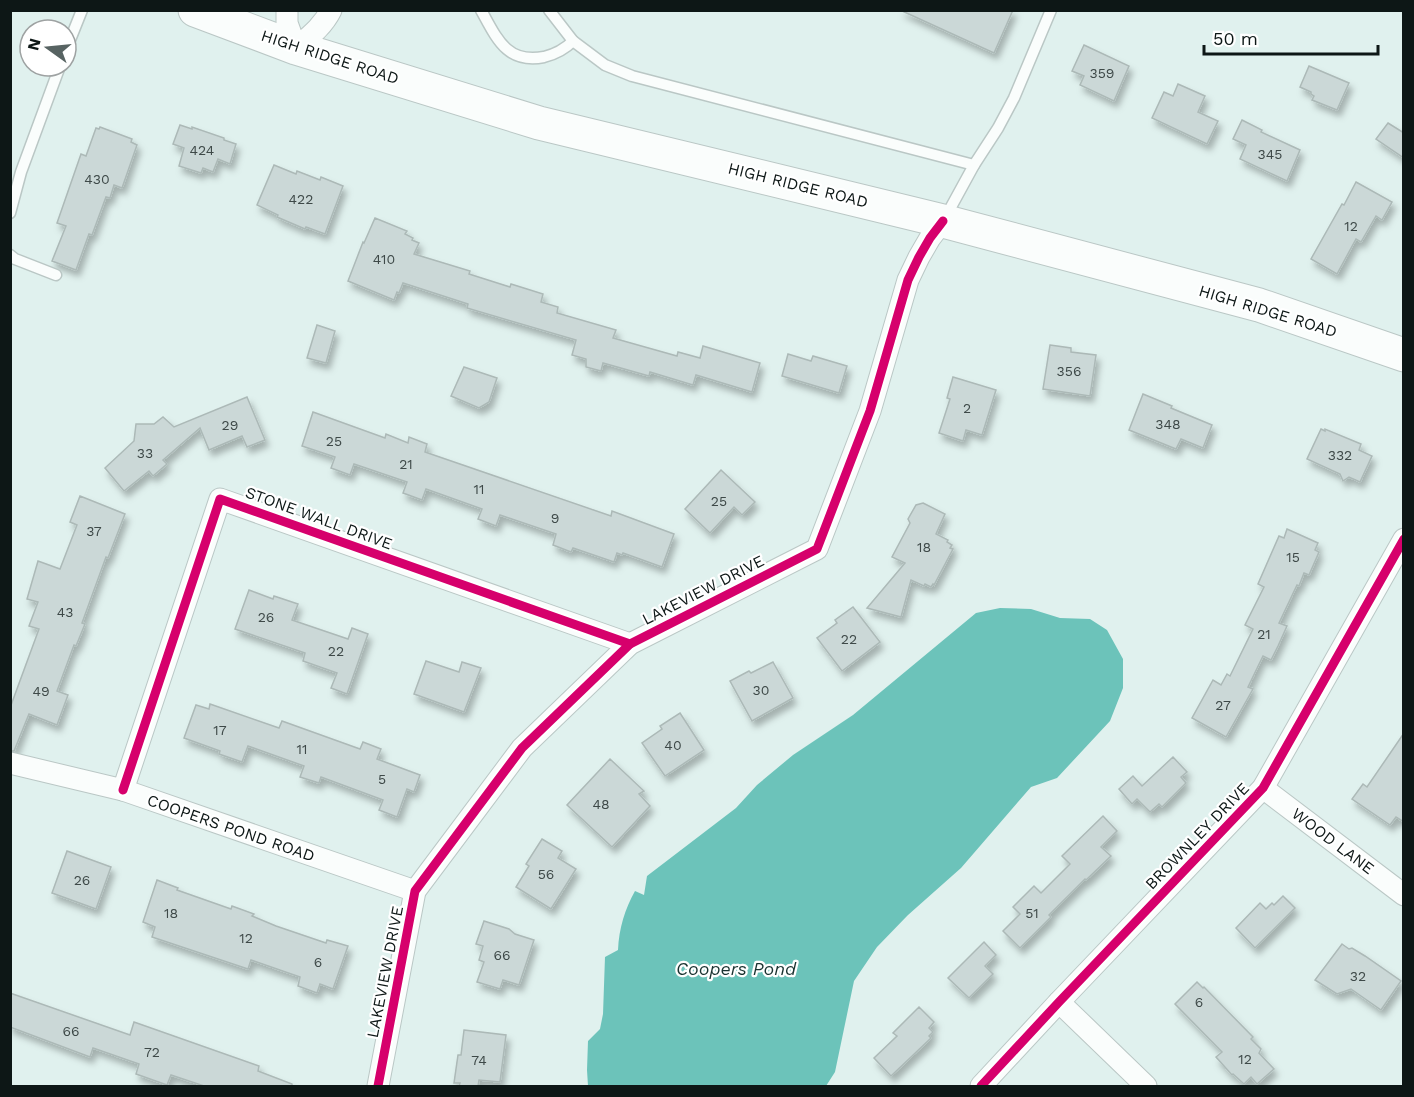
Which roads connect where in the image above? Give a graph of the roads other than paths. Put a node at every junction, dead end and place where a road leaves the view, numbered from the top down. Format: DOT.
graph roads {
  1 [pos="195,10"];
  2 [pos="287,10"];
  3 [pos="331,10"];
  4 [pos="481,10"];
  5 [pos="549,10"];
  6 [pos="1052,10"];
  7 [pos="573,41"];
  8 [pos="296,48"];
  9 [pos="56,78"];
  10 [pos="974,165"];
  11 [pos="10,213"];
  12 [pos="943,220"];
  13 [pos="10,255"];
  14 [pos="56,275"];
  15 [pos="1403,352"];
  16 [pos="1404,538"];
  17 [pos="630,644"];
  18 [pos="10,763"];
  19 [pos="1263,788"];
  20 [pos="123,790"];
  21 [pos="415,891"];
  22 [pos="1404,895"];
  23 [pos="1059,1002"];
  24 [pos="378,1086"];
  25 [pos="981,1086"];
  26 [pos="1146,1086"];
  1 -- 8 [label="main road, HIGH RIDGE ROAD"];
  2 -- 8 [label="street"];
  3 -- 8 [label="street"];
  4 -- 7 [label="lane"];
  5 -- 7 [label="lane"];
  6 -- 10 [label="lane"];
  7 -- 10 [label="lane"];
  8 -- 12 [label="main road, HIGH RIDGE ROAD"];
  9 -- 11 [label="lane"];
  10 -- 12 [label="lane"];
  12 -- 15 [label="main road, HIGH RIDGE ROAD"];
  12 -- 17 [label="street, LAKEVIEW DRIVE"];
  13 -- 14 [label="lane"];
  16 -- 19 [label="street, BROWNLEY DRIVE"];
  17 -- 20 [label="street, STONE WALL DRIVE"];
  17 -- 21 [label="street, LAKEVIEW DRIVE"];
  18 -- 20 [label="street, COOPERS POND ROAD"];
  19 -- 22 [label="street, WOOD LANE"];
  19 -- 23 [label="street, BROWNLEY DRIVE"];
  20 -- 21 [label="street, COOPERS POND ROAD"];
  21 -- 24 [label="street, LAKEVIEW DRIVE"];
  23 -- 25 [label="street, BROWNLEY DRIVE"];
  23 -- 26 [label="street"];
}
